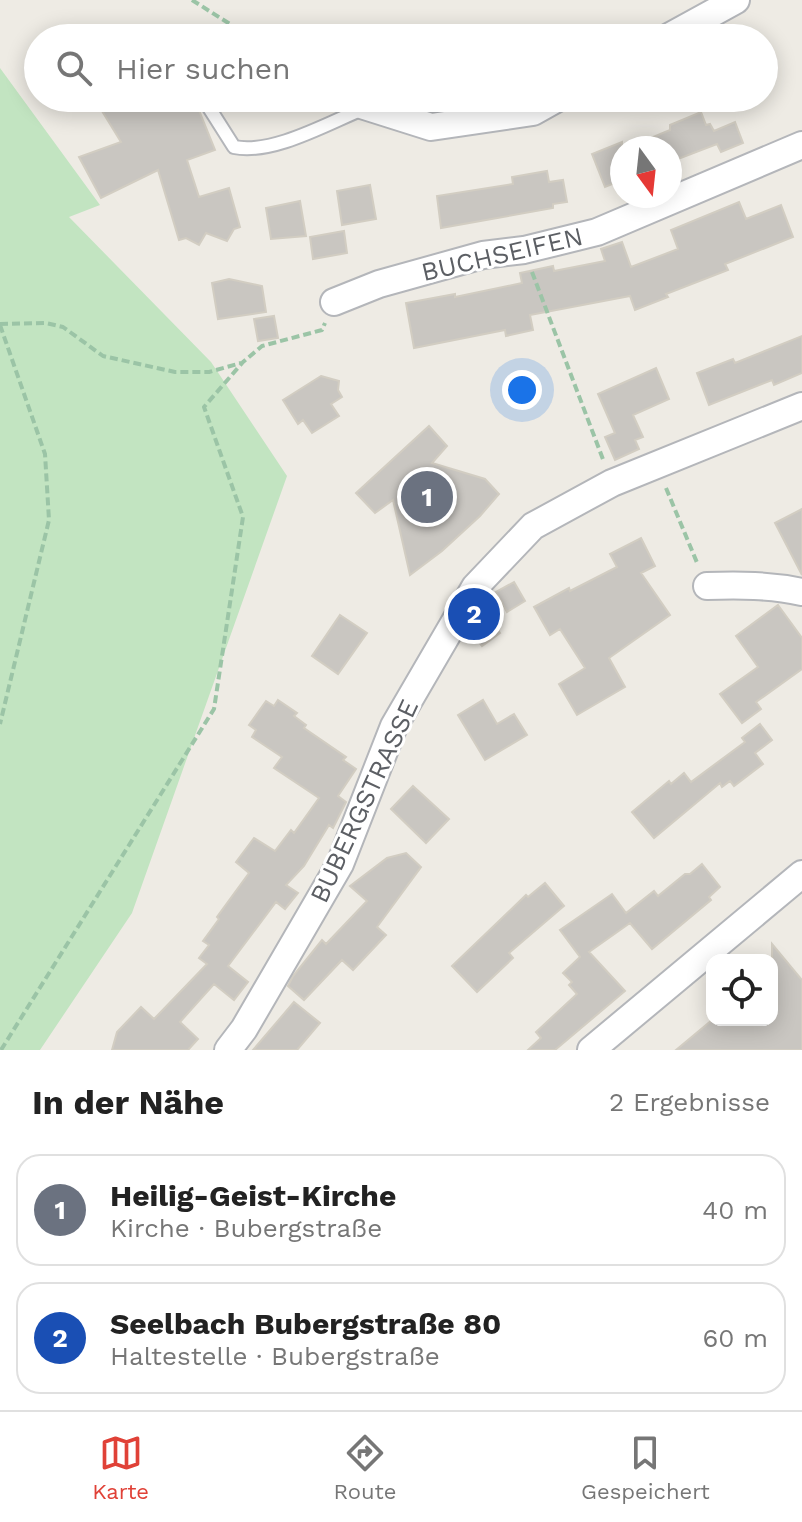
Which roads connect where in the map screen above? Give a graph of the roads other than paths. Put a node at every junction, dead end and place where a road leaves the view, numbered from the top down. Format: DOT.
graph roads {
  1 [pos="736,0"];
  2 [pos="692,24"];
  3 [pos="212,112"];
  4 [pos="340,112"];
  5 [pos="385,112"];
  6 [pos="533,112"];
  7 [pos="802,145"];
  8 [pos="334,302"];
  9 [pos="802,406"];
  10 [pos="707,586"];
  11 [pos="802,592"];
  12 [pos="802,874"];
  13 [pos="228,1050"];
  14 [pos="591,1050"];
  1 -- 2 [label="street"];
  3 -- 4 [label="lane"];
  5 -- 6 [label="street"];
  7 -- 8 [label="street, BUCHSEIFEN"];
  9 -- 13 [label="street, BUBERGSTRASSE"];
  10 -- 11 [label="street"];
  12 -- 14 [label="street"];
}
